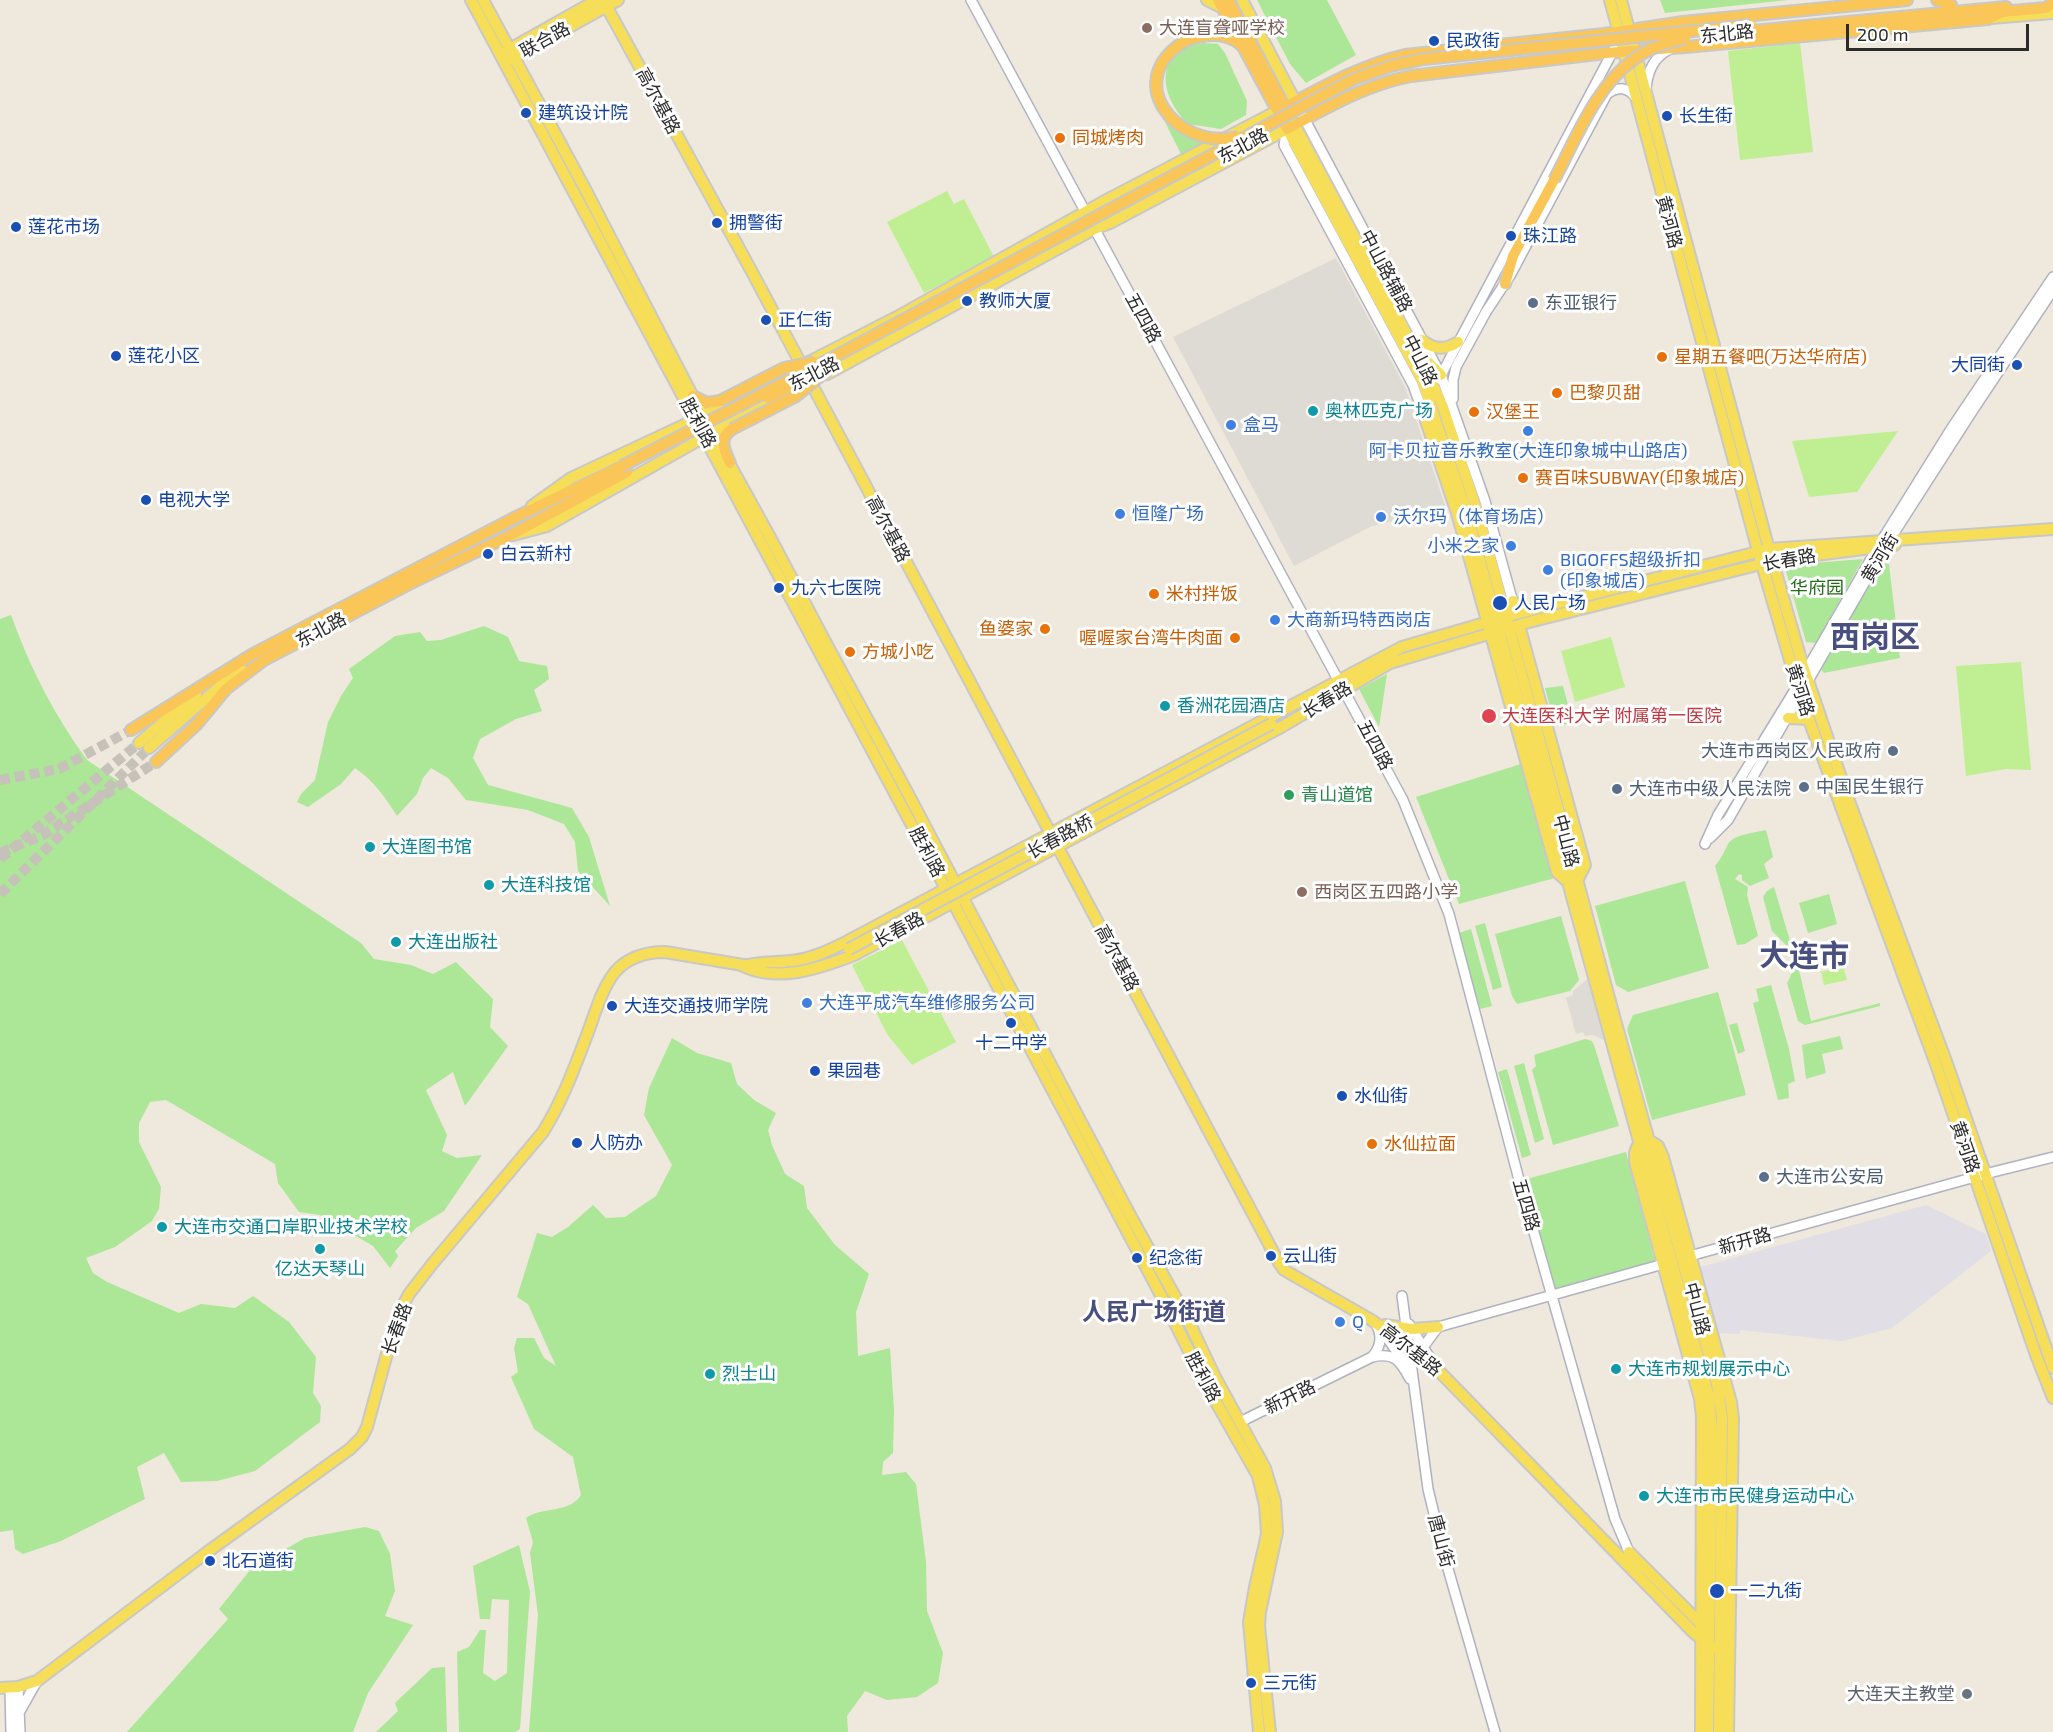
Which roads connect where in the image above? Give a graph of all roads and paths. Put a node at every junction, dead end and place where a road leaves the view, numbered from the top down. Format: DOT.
graph roads {
  1 [pos="471,0"];
  2 [pos="483,0"];
  3 [pos="618,0"];
  4 [pos="970,0"];
  5 [pos="1207,0"];
  6 [pos="1242,0"];
  7 [pos="1610,0"];
  8 [pos="1621,0"];
  9 [pos="1907,0"];
  10 [pos="1937,0"];
  11 [pos="2007,0"];
  12 [pos="603,2"];
  13 [pos="1223,3"];
  14 [pos="2053,3"];
  15 [pos="1951,5"];
  16 [pos="2053,13"];
  17 [pos="1729,18"];
  18 [pos="1988,19"];
  19 [pos="1705,20"];
  20 [pos="1752,28"];
  21 [pos="1623,32"];
  22 [pos="1594,35"];
  23 [pos="1684,38"];
  24 [pos="1732,43"];
  25 [pos="1707,45"];
  26 [pos="1244,48"];
  27 [pos="1672,48"];
  28 [pos="1624,51"];
  29 [pos="512,53"];
  30 [pos="1596,54"];
  31 [pos="501,58"];
  32 [pos="1603,70"];
  33 [pos="1594,87"];
  34 [pos="1646,91"];
  35 [pos="1607,94"];
  36 [pos="1636,99"];
  37 [pos="1286,106"];
  38 [pos="1296,124"];
  39 [pos="1247,135"];
  40 [pos="1085,212"];
  41 [pos="1094,229"];
  42 [pos="2053,277"];
  43 [pos="1505,284"];
  44 [pos="2053,290"];
  45 [pos="1458,342"];
  46 [pos="1419,344"];
  47 [pos="834,361"];
  48 [pos="801,366"];
  49 [pos="1441,375"];
  50 [pos="810,383"];
  51 [pos="1432,392"];
  52 [pos="693,396"];
  53 [pos="1454,408"];
  54 [pos="699,417"];
  55 [pos="1426,421"];
  56 [pos="709,434"];
  57 [pos="730,463"];
  58 [pos="624,469"];
  59 [pos="518,516"];
  60 [pos="2053,529"];
  61 [pos="509,536"];
  62 [pos="1884,544"];
  63 [pos="1763,550"];
  64 [pos="1767,563"];
  65 [pos="1513,601"];
  66 [pos="1503,624"];
  67 [pos="264,660"];
  68 [pos="222,674"];
  69 [pos="1803,683"];
  70 [pos="1341,685"];
  71 [pos="1297,703"];
  72 [pos="1302,714"];
  73 [pos="1788,718"];
  74 [pos="1809,719"];
  75 [pos="1271,724"];
  76 [pos="130,730"];
  77 [pos="156,762"];
  78 [pos="1051,834"];
  79 [pos="1057,845"];
  80 [pos="1573,882"];
  81 [pos="951,886"];
  82 [pos="957,899"];
  83 [pos="849,949"];
  84 [pos="743,966"];
  85 [pos="2053,1157"];
  86 [pos="1980,1176"];
  87 [pos="1687,1257"];
  88 [pos="1667,1263"];
  89 [pos="2012,1267"];
  90 [pos="1551,1296"];
  91 [pos="1676,1312"];
  92 [pos="1373,1321"];
  93 [pos="1438,1327"];
  94 [pos="1409,1329"];
  95 [pos="1692,1339"];
  96 [pos="1408,1345"];
  97 [pos="1420,1351"];
  98 [pos="1372,1356"];
  99 [pos="1435,1367"];
  100 [pos="2053,1368"];
  101 [pos="1414,1387"];
  102 [pos="2053,1398"];
  103 [pos="1711,1410"];
  104 [pos="1240,1422"];
  105 [pos="1703,1441"];
  106 [pos="1629,1552"];
  107 [pos="1706,1628"];
  108 [pos="1712,1644"];
  109 [pos="1705,1660"];
  110 [pos="37,1681"];
  111 [pos="10,1691"];
  112 [pos="0,1694"];
  113 [pos="20,1711"];
  114 [pos="11,1732"];
  115 [pos="20,1732"];
  116 [pos="1259,1732"];
  117 [pos="1270,1732"];
  118 [pos="1496,1732"];
  119 [pos="1701,1732"];
  120 [pos="1708,1732"];
  121 [pos="1719,1732"];
  122 [pos="1728,1732"];
  1 -- 31 [label="main road, 胜利路"];
  2 -- 29 [label="main road, 胜利路"];
  3 -- 12 [label="main road, 联合路"];
  4 -- 40 [label="main road, 五四路"];
  5 -- 13 [label="main road"];
  6 -- 37 [label="main road, 中山路辅路"];
  7 -- 21 [label="main road, 黄河路"];
  8 -- 21 [label="main road, 黄河路"];
  9 -- 17 [label="highway, 东北路"];
  10 -- 15 [label="highway"];
  11 -- 15 [label="highway, 东北路"];
  12 -- 29 [label="main road, 联合路"];
  12 -- 48 [label="main road, 高尔基路"];
  13 -- 26 [label="highway, 中山路"];
  13 -- 37 [label="highway, 中山路"];
  14 -- 18 [label="highway"];
  14 -- 20 [label="highway, 东北路"];
  15 -- 20 [label="highway, 东北路"];
  16 -- 18 [label="main road, 东北路"];
  17 -- 19 [label="highway, 东北路"];
  17 -- 24 [label="highway"];
  18 -- 24 [label="highway, 东北路"];
  19 -- 21 [label="highway, 东北路"];
  19 -- 25 [label="highway"];
  20 -- 23 [label="highway, 东北路"];
  20 -- 39 [label="highway, 东北路, bridge"];
  21 -- 22 [label="highway, 东北路"];
  21 -- 28 [label="main road, 黄河路"];
  22 -- 30 [label="highway"];
  22 -- 37 [label="highway, 东北路"];
  23 -- 43 [label="highway, bridge"];
  23 -- 47 [label="highway, 东北路, bridge"];
  24 -- 25 [label="highway, 东北路"];
  25 -- 27 [label="highway, 东北路"];
  26 -- 37 [label="highway, 中山路"];
  26 -- 39 [label="highway, bridge"];
  27 -- 28 [label="highway, 东北路"];
  27 -- 34 [label="main road"];
  28 -- 30 [label="highway, 东北路"];
  28 -- 32 [label="main road"];
  28 -- 34 [label="main road, 黄河路"];
  28 -- 36 [label="main road, 黄河路"];
  29 -- 31 [label="main road, 联合路"];
  29 -- 52 [label="main road, 胜利路"];
  30 -- 32 [label="main road"];
  30 -- 38 [label="highway, 东北路"];
  31 -- 54 [label="main road, 胜利路"];
  32 -- 33 [label="main road"];
  33 -- 35 [label="main road"];
  33 -- 45 [label="main road"];
  34 -- 63 [label="main road, 黄河路"];
  35 -- 36 [label="main road"];
  35 -- 43 [label="main road"];
  36 -- 63 [label="main road, 黄河路"];
  37 -- 38 [label="highway, 中山路"];
  37 -- 38 [label="main road, 中山路辅路"];
  37 -- 40 [label="main road, 东北路"];
  38 -- 41 [label="main road, 东北路"];
  38 -- 46 [label="main road, 中山路"];
  38 -- 51 [label="main road, 中山路"];
  38 -- 55 [label="main road, 中山路辅路"];
  39 -- 47 [label="highway, 东北路, bridge"];
  40 -- 41 [label="main road, 五四路"];
  40 -- 48 [label="main road, 东北路"];
  41 -- 50 [label="main road, 东北路"];
  41 -- 70 [label="main road, 五四路"];
  42 -- 62 [label="main road, 黄河街"];
  43 -- 53 [label="main road"];
  44 -- 62 [label="main road, 黄河街"];
  45 -- 46 [label="main road"];
  45 -- 49 [label="main road"];
  46 -- 49 [label="main road"];
  46 -- 51 [label="main road, 中山路"];
  47 -- 52 [label="highway, bridge"];
  47 -- 57 [label="highway, bridge"];
  47 -- 58 [label="highway, 东北路, bridge"];
  48 -- 50 [label="main road, 高尔基路"];
  48 -- 54 [label="main road, 东北路"];
  49 -- 51 [label="main road"];
  49 -- 53 [label="main road"];
  50 -- 56 [label="main road, 东北路"];
  50 -- 78 [label="main road, 高尔基路"];
  51 -- 55 [label="main road"];
  51 -- 66 [label="main road, 中山路"];
  52 -- 54 [label="main road, 胜利路"];
  53 -- 65 [label="main road"];
  54 -- 56 [label="main road, 胜利路"];
  54 -- 59 [label="main road, 东北路"];
  55 -- 66 [label="main road"];
  56 -- 57 [label="main road, 胜利路"];
  56 -- 61 [label="main road, 东北路"];
  56 -- 81 [label="main road, 胜利路"];
  57 -- 81 [label="main road, 胜利路"];
  58 -- 59 [label="highway, 东北路"];
  58 -- 61 [label="highway, 东北路"];
  59 -- 68 [label="highway, 东北路"];
  60 -- 62 [label="main road, 长春路"];
  61 -- 67 [label="highway, 东北路"];
  62 -- 63 [label="main road, 长春路"];
  62 -- 64 [label="main road, 长春路"];
  62 -- 69 [label="main road, 黄河街"];
  63 -- 64 [label="main road, 黄河路"];
  63 -- 66 [label="main road, 长春路"];
  64 -- 66 [label="main road, 长春路"];
  64 -- 69 [label="main road, 黄河路"];
  65 -- 66 [label="main road"];
  66 -- 70 [label="main road, 长春路"];
  66 -- 80 [label="main road, 中山路"];
  66 -- 80 [label="main road"];
  67 -- 68 [label="main road, 东北路"];
  67 -- 77 [label="highway"];
  68 -- 76 [label="highway, 东北路"];
  69 -- 73 [label="main road, 黄河街"];
  69 -- 73 [label="main road, 黄河街"];
  69 -- 74 [label="main road, 黄河路"];
  69 -- 86 [label="main road, 黄河路"];
  70 -- 71 [label="main road, 长春路"];
  70 -- 72 [label="main road, 长春路"];
  70 -- 90 [label="main road, 五四路"];
  71 -- 75 [label="main road"];
  71 -- 78 [label="main road, 长春路"];
  72 -- 75 [label="main road"];
  72 -- 79 [label="main road, 长春路"];
  73 -- 74 [label="main road"];
  74 -- 86 [label="main road, 黄河路"];
  75 -- 83 [label="main road, 长春路桥, bridge"];
  78 -- 79 [label="main road, 高尔基路"];
  78 -- 81 [label="main road, 长春路"];
  79 -- 82 [label="main road, 长春路"];
  79 -- 92 [label="main road, 高尔基路"];
  80 -- 87 [label="main road, 中山路"];
  80 -- 88 [label="main road, 中山路"];
  81 -- 82 [label="main road, 胜利路"];
  81 -- 84 [label="main road, 长春路"];
  82 -- 84 [label="main road, 长春路"];
  82 -- 104 [label="main road, 胜利路"];
  82 -- 116 [label="main road, 胜利路"];
  83 -- 84 [label="main road, 长春路"];
  84 -- 110 [label="main road, 长春路"];
  85 -- 86 [label="main road, 新开路"];
  86 -- 87 [label="main road, 新开路"];
  86 -- 89 [label="main road, 黄河路"];
  87 -- 88 [label="main road, 新开路"];
  87 -- 108 [label="main road, 中山路"];
  88 -- 90 [label="main road, 新开路"];
  88 -- 91 [label="main road"];
  88 -- 95 [label="main road, 中山路"];
  89 -- 100 [label="main road, 黄河路"];
  89 -- 102 [label="main road, 黄河路"];
  90 -- 93 [label="main road, 新开路"];
  90 -- 106 [label="main road, 五四路"];
  91 -- 95 [label="main road"];
  91 -- 105 [label="main road"];
  92 -- 94 [label="main road"];
  92 -- 94 [label="main road"];
  92 -- 96 [label="main road, 高尔基路"];
  92 -- 98 [label="main road"];
  92 -- 101 [label="main road"];
  93 -- 94 [label="main road"];
  93 -- 97 [label="main road"];
  93 -- 99 [label="main road"];
  94 -- 96 [label="main road"];
  94 -- 97 [label="main road"];
  95 -- 103 [label="main road, 中山路"];
  96 -- 97 [label="main road, 高尔基路"];
  96 -- 101 [label="main road, 唐山街"];
  97 -- 99 [label="main road, 高尔基路"];
  97 -- 101 [label="main road"];
  98 -- 101 [label="main road"];
  98 -- 104 [label="main road, 新开路"];
  99 -- 108 [label="main road, 高尔基路"];
  101 -- 118 [label="main road, 唐山街"];
  103 -- 105 [label="main road"];
  103 -- 107 [label="main road, 中山路"];
  104 -- 117 [label="main road, 胜利路"];
  105 -- 107 [label="main road"];
  106 -- 107 [label="main road"];
  107 -- 108 [label="main road"];
  107 -- 108 [label="main road"];
  108 -- 109 [label="main road"];
  108 -- 109 [label="main road"];
  108 -- 121 [label="main road"];
  108 -- 122 [label="main road"];
  109 -- 119 [label="main road"];
  109 -- 120 [label="main road"];
  110 -- 111 [label="main road, 长春路"];
  110 -- 113 [label="main road"];
  111 -- 112 [label="main road"];
  111 -- 113 [label="main road"];
  111 -- 114 [label="main road"];
  113 -- 115 [label="main road"];
}
